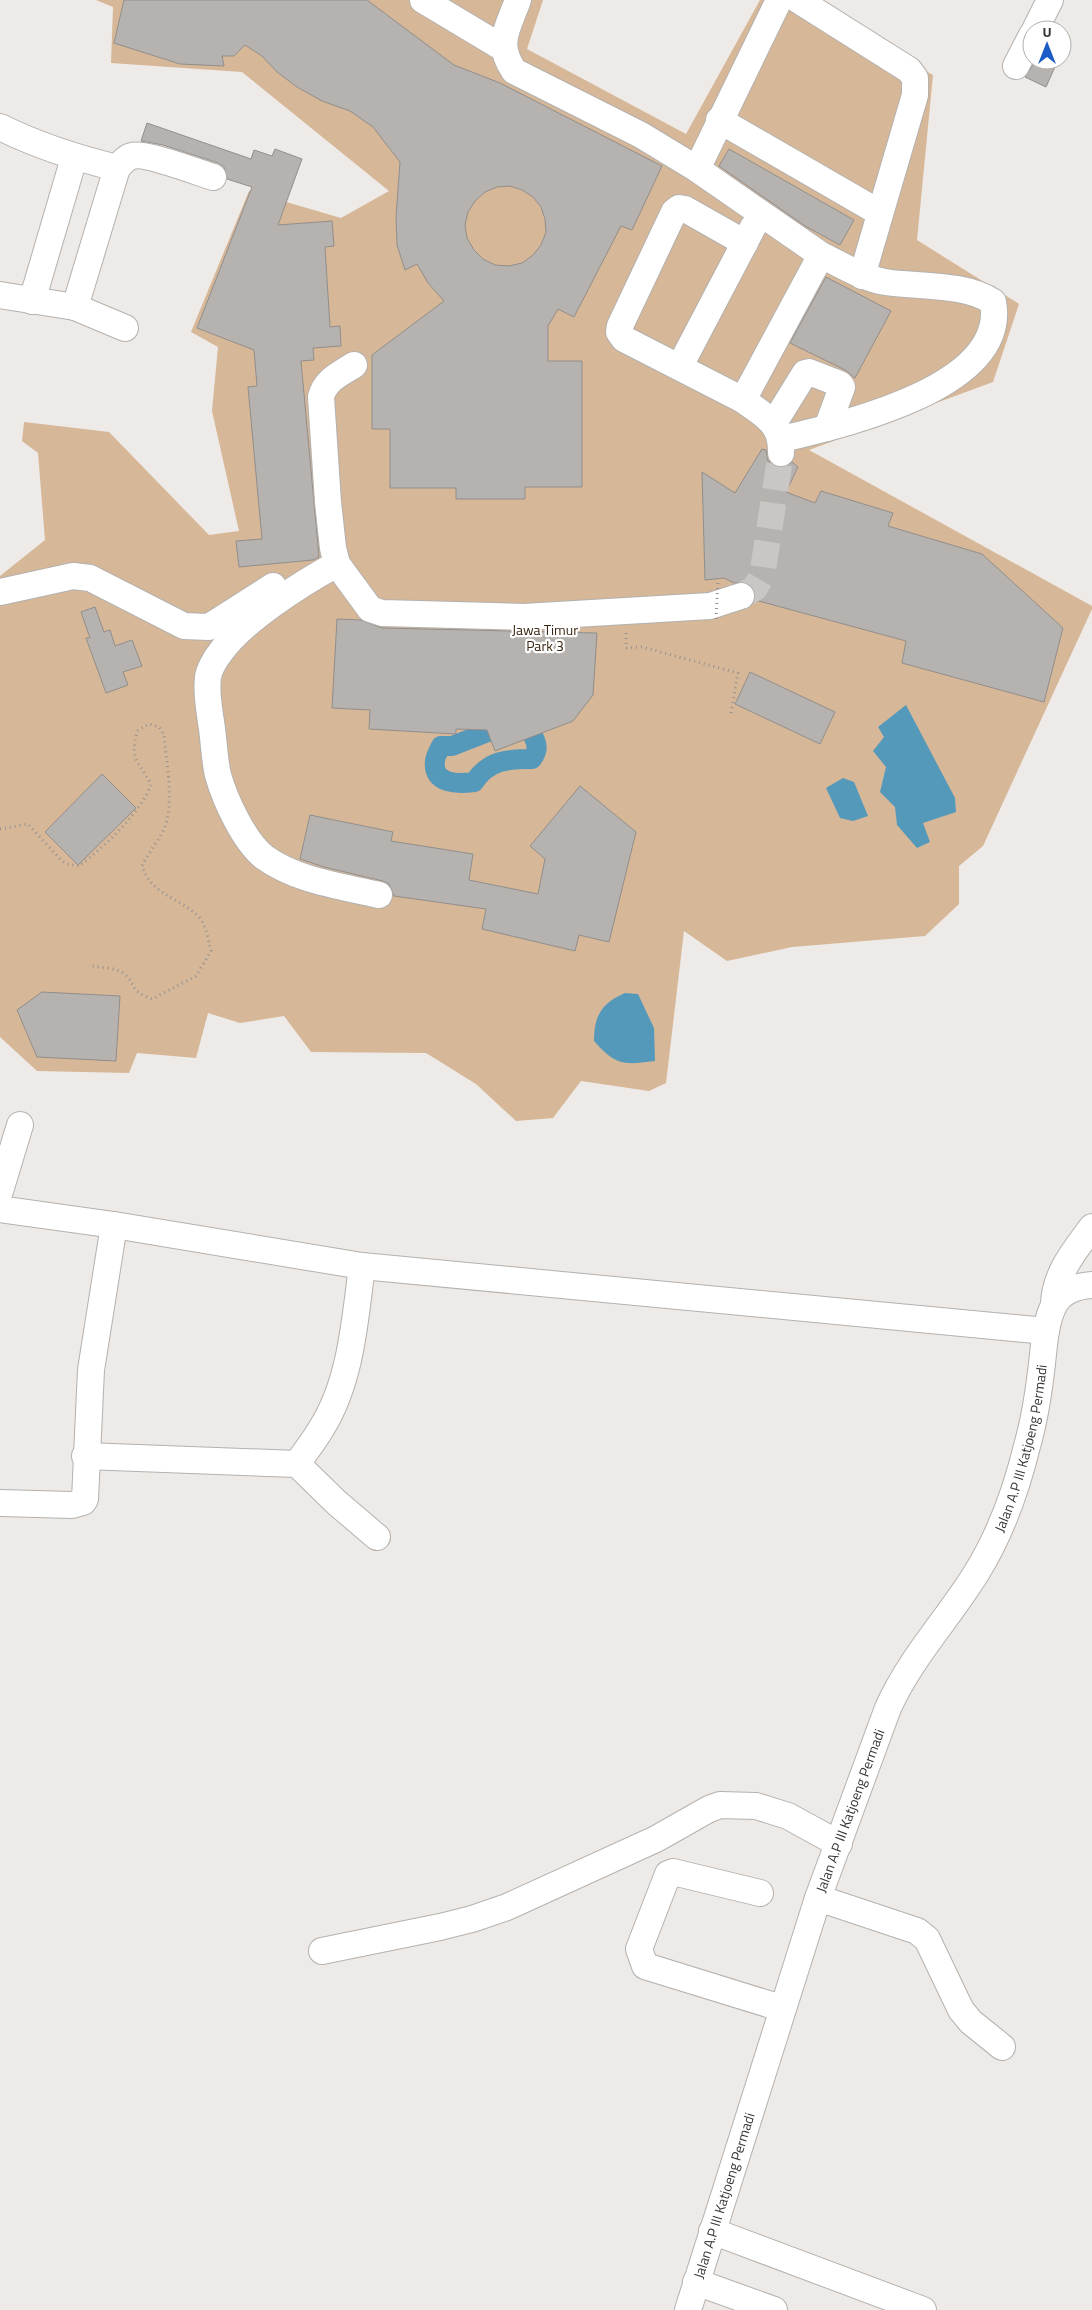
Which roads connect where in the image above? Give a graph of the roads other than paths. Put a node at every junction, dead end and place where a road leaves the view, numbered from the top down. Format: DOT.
graph roads {
  1 [pos="518,0"];
  2 [pos="779,0"];
  3 [pos="798,0"];
  4 [pos="1050,0"];
  5 [pos="430,2"];
  6 [pos="1040,20"];
  7 [pos="502,48"];
  8 [pos="1022,54"];
  9 [pos="1016,66"];
  10 [pos="719,120"];
  11 [pos="0,127"];
  12 [pos="74,158"];
  13 [pos="117,168"];
  14 [pos="697,169"];
  15 [pos="213,177"];
  16 [pos="760,213"];
  17 [pos="880,213"];
  18 [pos="745,243"];
  19 [pos="821,255"];
  20 [pos="862,276"];
  21 [pos="0,295"];
  22 [pos="32,301"];
  23 [pos="75,307"];
  24 [pos="125,328"];
  25 [pos="354,365"];
  26 [pos="680,366"];
  27 [pos="743,400"];
  28 [pos="826,428"];
  29 [pos="779,438"];
  30 [pos="326,570"];
  31 [pos="0,592"];
  32 [pos="742,596"];
  33 [pos="379,894"];
  34 [pos="20,1125"];
  35 [pos="0,1191"];
  36 [pos="0,1210"];
  37 [pos="114,1225"];
  38 [pos="1092,1227"];
  39 [pos="362,1266"];
  40 [pos="1092,1284"];
  41 [pos="1054,1304"];
  42 [pos="1046,1331"];
  43 [pos="85,1456"];
  44 [pos="297,1464"];
  45 [pos="0,1503"];
  46 [pos="378,1537"];
  47 [pos="839,1844"];
  48 [pos="760,1893"];
  49 [pos="818,1898"];
  50 [pos="322,1951"];
  51 [pos="781,2008"];
  52 [pos="1002,2047"];
  53 [pos="712,2230"];
  54 [pos="696,2282"];
  55 [pos="688,2310"];
  56 [pos="774,2310"];
  57 [pos="923,2310"];
  1 -- 7 [label="street"];
  2 -- 10 [label="street"];
  3 -- 17 [label="street"];
  4 -- 6 [label="street"];
  5 -- 7 [label="street"];
  7 -- 14 [label="street"];
  8 -- 9 [label="street"];
  10 -- 14 [label="street"];
  10 -- 17 [label="street"];
  11 -- 12 [label="street"];
  12 -- 13 [label="street"];
  12 -- 22 [label="street"];
  13 -- 15 [label="street"];
  13 -- 23 [label="street"];
  14 -- 16 [label="street"];
  16 -- 18 [label="street"];
  16 -- 19 [label="street"];
  17 -- 20 [label="street"];
  18 -- 26 [label="street"];
  18 -- 26 [label="street"];
  19 -- 20 [label="street"];
  19 -- 27 [label="street"];
  20 -- 28 [label="street"];
  21 -- 22 [label="street"];
  22 -- 23 [label="street"];
  23 -- 24 [label="street"];
  25 -- 30 [label="street"];
  26 -- 27 [label="street"];
  27 -- 29 [label="street"];
  28 -- 29 [label="street"];
  28 -- 29 [label="street"];
  30 -- 31 [label="street"];
  30 -- 32 [label="street"];
  30 -- 33 [label="street"];
  34 -- 35 [label="street"];
  36 -- 37 [label="street"];
  37 -- 39 [label="street"];
  37 -- 43 [label="street"];
  38 -- 41 [label="street, Jalan A.P III Katjoeng Permadi"];
  39 -- 42 [label="street"];
  39 -- 44 [label="street"];
  40 -- 41 [label="street"];
  41 -- 42 [label="street, Jalan A.P III Katjoeng Permadi"];
  42 -- 47 [label="street, Jalan A.P III Katjoeng Permadi"];
  43 -- 44 [label="street"];
  43 -- 45 [label="street"];
  44 -- 46 [label="street"];
  47 -- 49 [label="street, Jalan A.P III Katjoeng Permadi"];
  47 -- 50 [label="street"];
  48 -- 51 [label="street"];
  49 -- 51 [label="street, Jalan A.P III Katjoeng Permadi"];
  49 -- 52 [label="street"];
  51 -- 53 [label="street, Jalan A.P III Katjoeng Permadi"];
  53 -- 54 [label="street, Jalan A.P III Katjoeng Permadi"];
  53 -- 57 [label="street"];
  54 -- 55 [label="street, Jalan A.P III Katjoeng Permadi"];
  54 -- 56 [label="street"];
}
